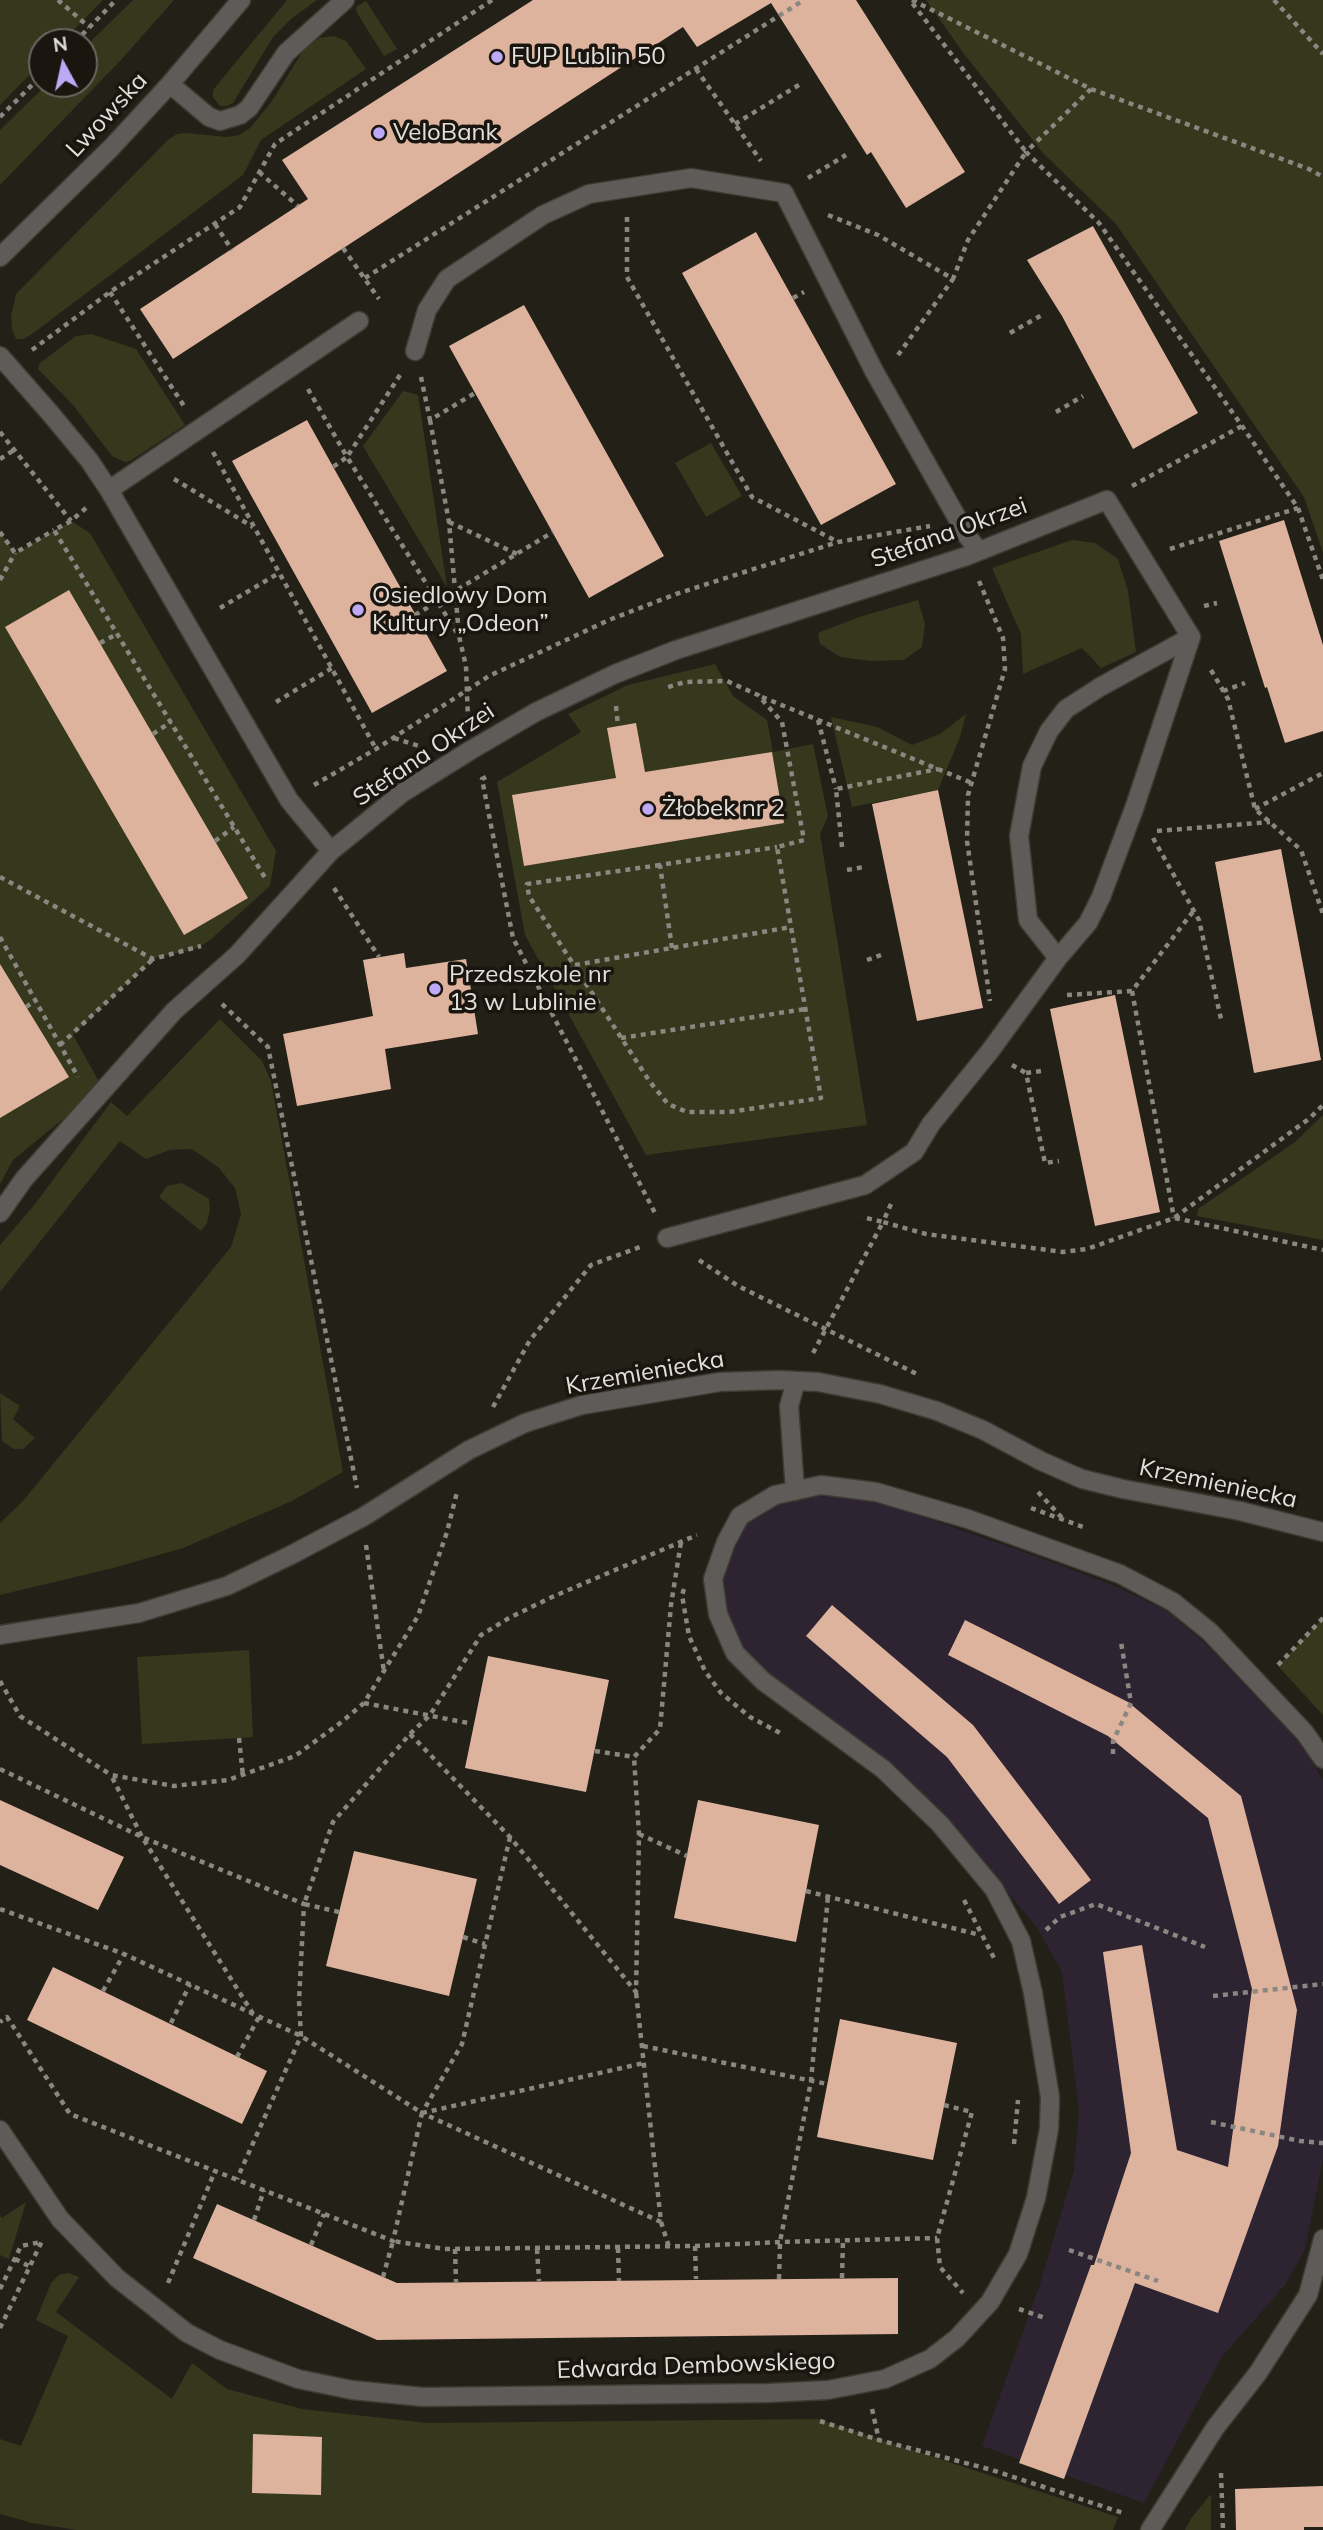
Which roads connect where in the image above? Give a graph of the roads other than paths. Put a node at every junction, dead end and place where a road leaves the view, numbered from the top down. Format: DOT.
graph roads {
  1 [pos="242,0"];
  2 [pos="345,0"];
  3 [pos="170,84"];
  4 [pos="0,257"];
  5 [pos="359,321"];
  6 [pos="415,351"];
  7 [pos="5,362"];
  8 [pos="109,490"];
  9 [pos="973,553"];
  10 [pos="1191,637"];
  11 [pos="331,851"];
  12 [pos="1058,958"];
  13 [pos="0,1213"];
  14 [pos="667,1238"];
  15 [pos="796,1381"];
  16 [pos="795,1491"];
  17 [pos="1323,1532"];
  18 [pos="0,1635"];
  19 [pos="1323,1759"];
  20 [pos="0,2130"];
  21 [pos="1323,2239"];
  22 [pos="1150,2530"];
  1 -- 3 [label="street, Lwowska"];
  2 -- 3 [label="street"];
  3 -- 4 [label="street, Lwowska"];
  5 -- 8 [label="street"];
  6 -- 9 [label="street"];
  7 -- 8 [label="street"];
  8 -- 11 [label="street"];
  9 -- 10 [label="street, Stefana Okrzei"];
  9 -- 11 [label="street, Stefana Okrzei"];
  10 -- 12 [label="street"];
  10 -- 12 [label="street"];
  11 -- 13 [label="street, Stefana Okrzei"];
  12 -- 14 [label="street"];
  15 -- 16 [label="street"];
  15 -- 17 [label="street, Krzemieniecka"];
  15 -- 18 [label="street, Krzemieniecka"];
  16 -- 19 [label="street, Edwarda Dembowskiego"];
  16 -- 20 [label="street, Edwarda Dembowskiego"];
  21 -- 22 [label="street"];
}
